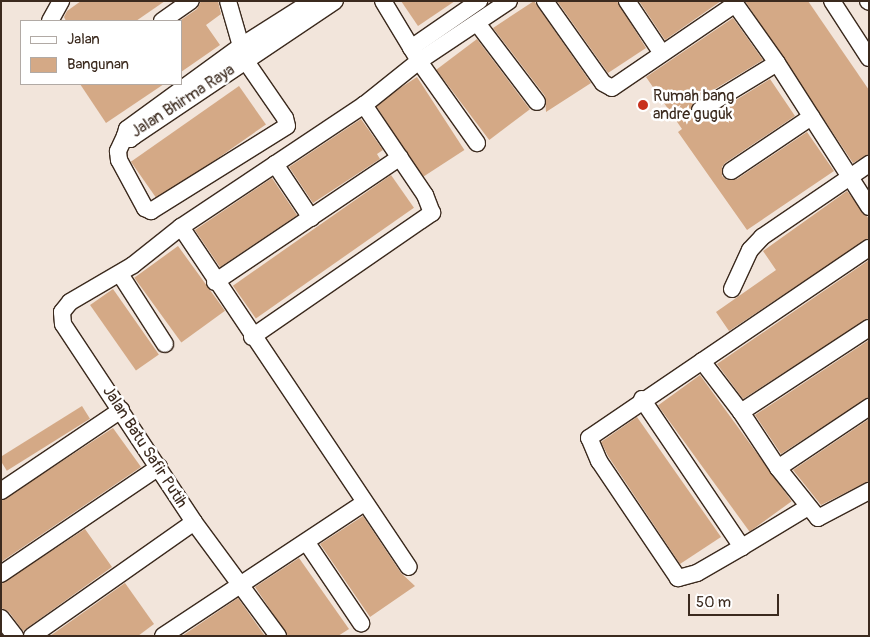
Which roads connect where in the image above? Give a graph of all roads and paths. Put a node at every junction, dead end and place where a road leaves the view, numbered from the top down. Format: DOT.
graph roads {
  1 [pos="61,1"];
  2 [pos="191,1"];
  3 [pos="228,1"];
  4 [pos="312,1"];
  5 [pos="335,1"];
  6 [pos="383,1"];
  7 [pos="478,1"];
  8 [pos="509,1"];
  9 [pos="545,1"];
  10 [pos="627,1"];
  11 [pos="832,1"];
  12 [pos="734,3"];
  13 [pos="51,20"];
  14 [pos="163,20"];
  15 [pos="478,23"];
  16 [pos="661,52"];
  17 [pos="243,53"];
  18 [pos="415,54"];
  19 [pos="869,58"];
  20 [pos="777,63"];
  21 [pos="537,102"];
  22 [pos="364,104"];
  23 [pos="700,110"];
  24 [pos="811,117"];
  25 [pos="478,143"];
  26 [pos="400,157"];
  27 [pos="275,164"];
  28 [pos="869,164"];
  29 [pos="731,171"];
  30 [pos="849,178"];
  31 [pos="869,207"];
  32 [pos="311,218"];
  33 [pos="181,227"];
  34 [pos="869,248"];
  35 [pos="120,274"];
  36 [pos="216,282"];
  37 [pos="732,288"];
  38 [pos="869,328"];
  39 [pos="252,337"];
  40 [pos="165,344"];
  41 [pos="702,362"];
  42 [pos="642,399"];
  43 [pos="869,407"];
  44 [pos="121,410"];
  45 [pos="741,412"];
  46 [pos="158,467"];
  47 [pos="778,468"];
  48 [pos="1,491"];
  49 [pos="869,491"];
  50 [pos="364,504"];
  51 [pos="808,507"];
  52 [pos="194,522"];
  53 [pos="307,543"];
  54 [pos="742,547"];
  55 [pos="409,567"];
  56 [pos="1,574"];
  57 [pos="241,584"];
  58 [pos="1,618"];
  59 [pos="361,624"];
  60 [pos="15,636"];
  61 [pos="32,636"];
  62 [pos="163,636"];
  63 [pos="278,636"];
  1 -- 13 [label="street"];
  2 -- 14 [label="street"];
  3 -- 17 [label="street"];
  4 -- 17 [label="street, Jalan Bhirma Raya"];
  5 -- 17 [label="street, Jalan Bhirma Raya"];
  6 -- 18 [label="street"];
  7 -- 18 [label="street"];
  8 -- 15 [label="street"];
  9 -- 16 [label="street"];
  10 -- 16 [label="street"];
  11 -- 19 [label="street"];
  12 -- 16 [label="street"];
  12 -- 20 [label="street"];
  15 -- 18 [label="street"];
  15 -- 21 [label="street"];
  17 -- 17 [label="street, Jalan Bhirma Raya"];
  18 -- 22 [label="street"];
  18 -- 25 [label="street"];
  20 -- 23 [label="street"];
  20 -- 24 [label="street"];
  22 -- 26 [label="street"];
  22 -- 27 [label="street"];
  24 -- 29 [label="street"];
  24 -- 30 [label="street"];
  26 -- 32 [label="street"];
  26 -- 39 [label="street"];
  27 -- 32 [label="street"];
  27 -- 33 [label="street"];
  28 -- 30 [label="street"];
  30 -- 31 [label="street"];
  30 -- 37 [label="street"];
  32 -- 36 [label="street"];
  33 -- 35 [label="street"];
  33 -- 36 [label="street"];
  34 -- 41 [label="street"];
  35 -- 40 [label="street"];
  35 -- 44 [label="street, Jalan Batu Safir Putih"];
  36 -- 39 [label="street"];
  38 -- 45 [label="street"];
  39 -- 50 [label="street"];
  41 -- 42 [label="street"];
  41 -- 45 [label="street"];
  42 -- 54 [label="street"];
  42 -- 54 [label="street"];
  43 -- 47 [label="street"];
  44 -- 46 [label="street, Jalan Batu Safir Putih"];
  44 -- 48 [label="street"];
  45 -- 47 [label="street"];
  46 -- 52 [label="street, Jalan Batu Safir Putih"];
  46 -- 56 [label="street"];
  47 -- 51 [label="street"];
  49 -- 51 [label="street"];
  50 -- 53 [label="street"];
  50 -- 55 [label="street"];
  51 -- 54 [label="street"];
  52 -- 57 [label="street, Jalan Batu Safir Putih"];
  52 -- 61 [label="street"];
  53 -- 57 [label="street"];
  53 -- 59 [label="street"];
  57 -- 62 [label="street"];
  57 -- 63 [label="street, Jalan Batu Safir Putih"];
  58 -- 60 [label="street"];
}
